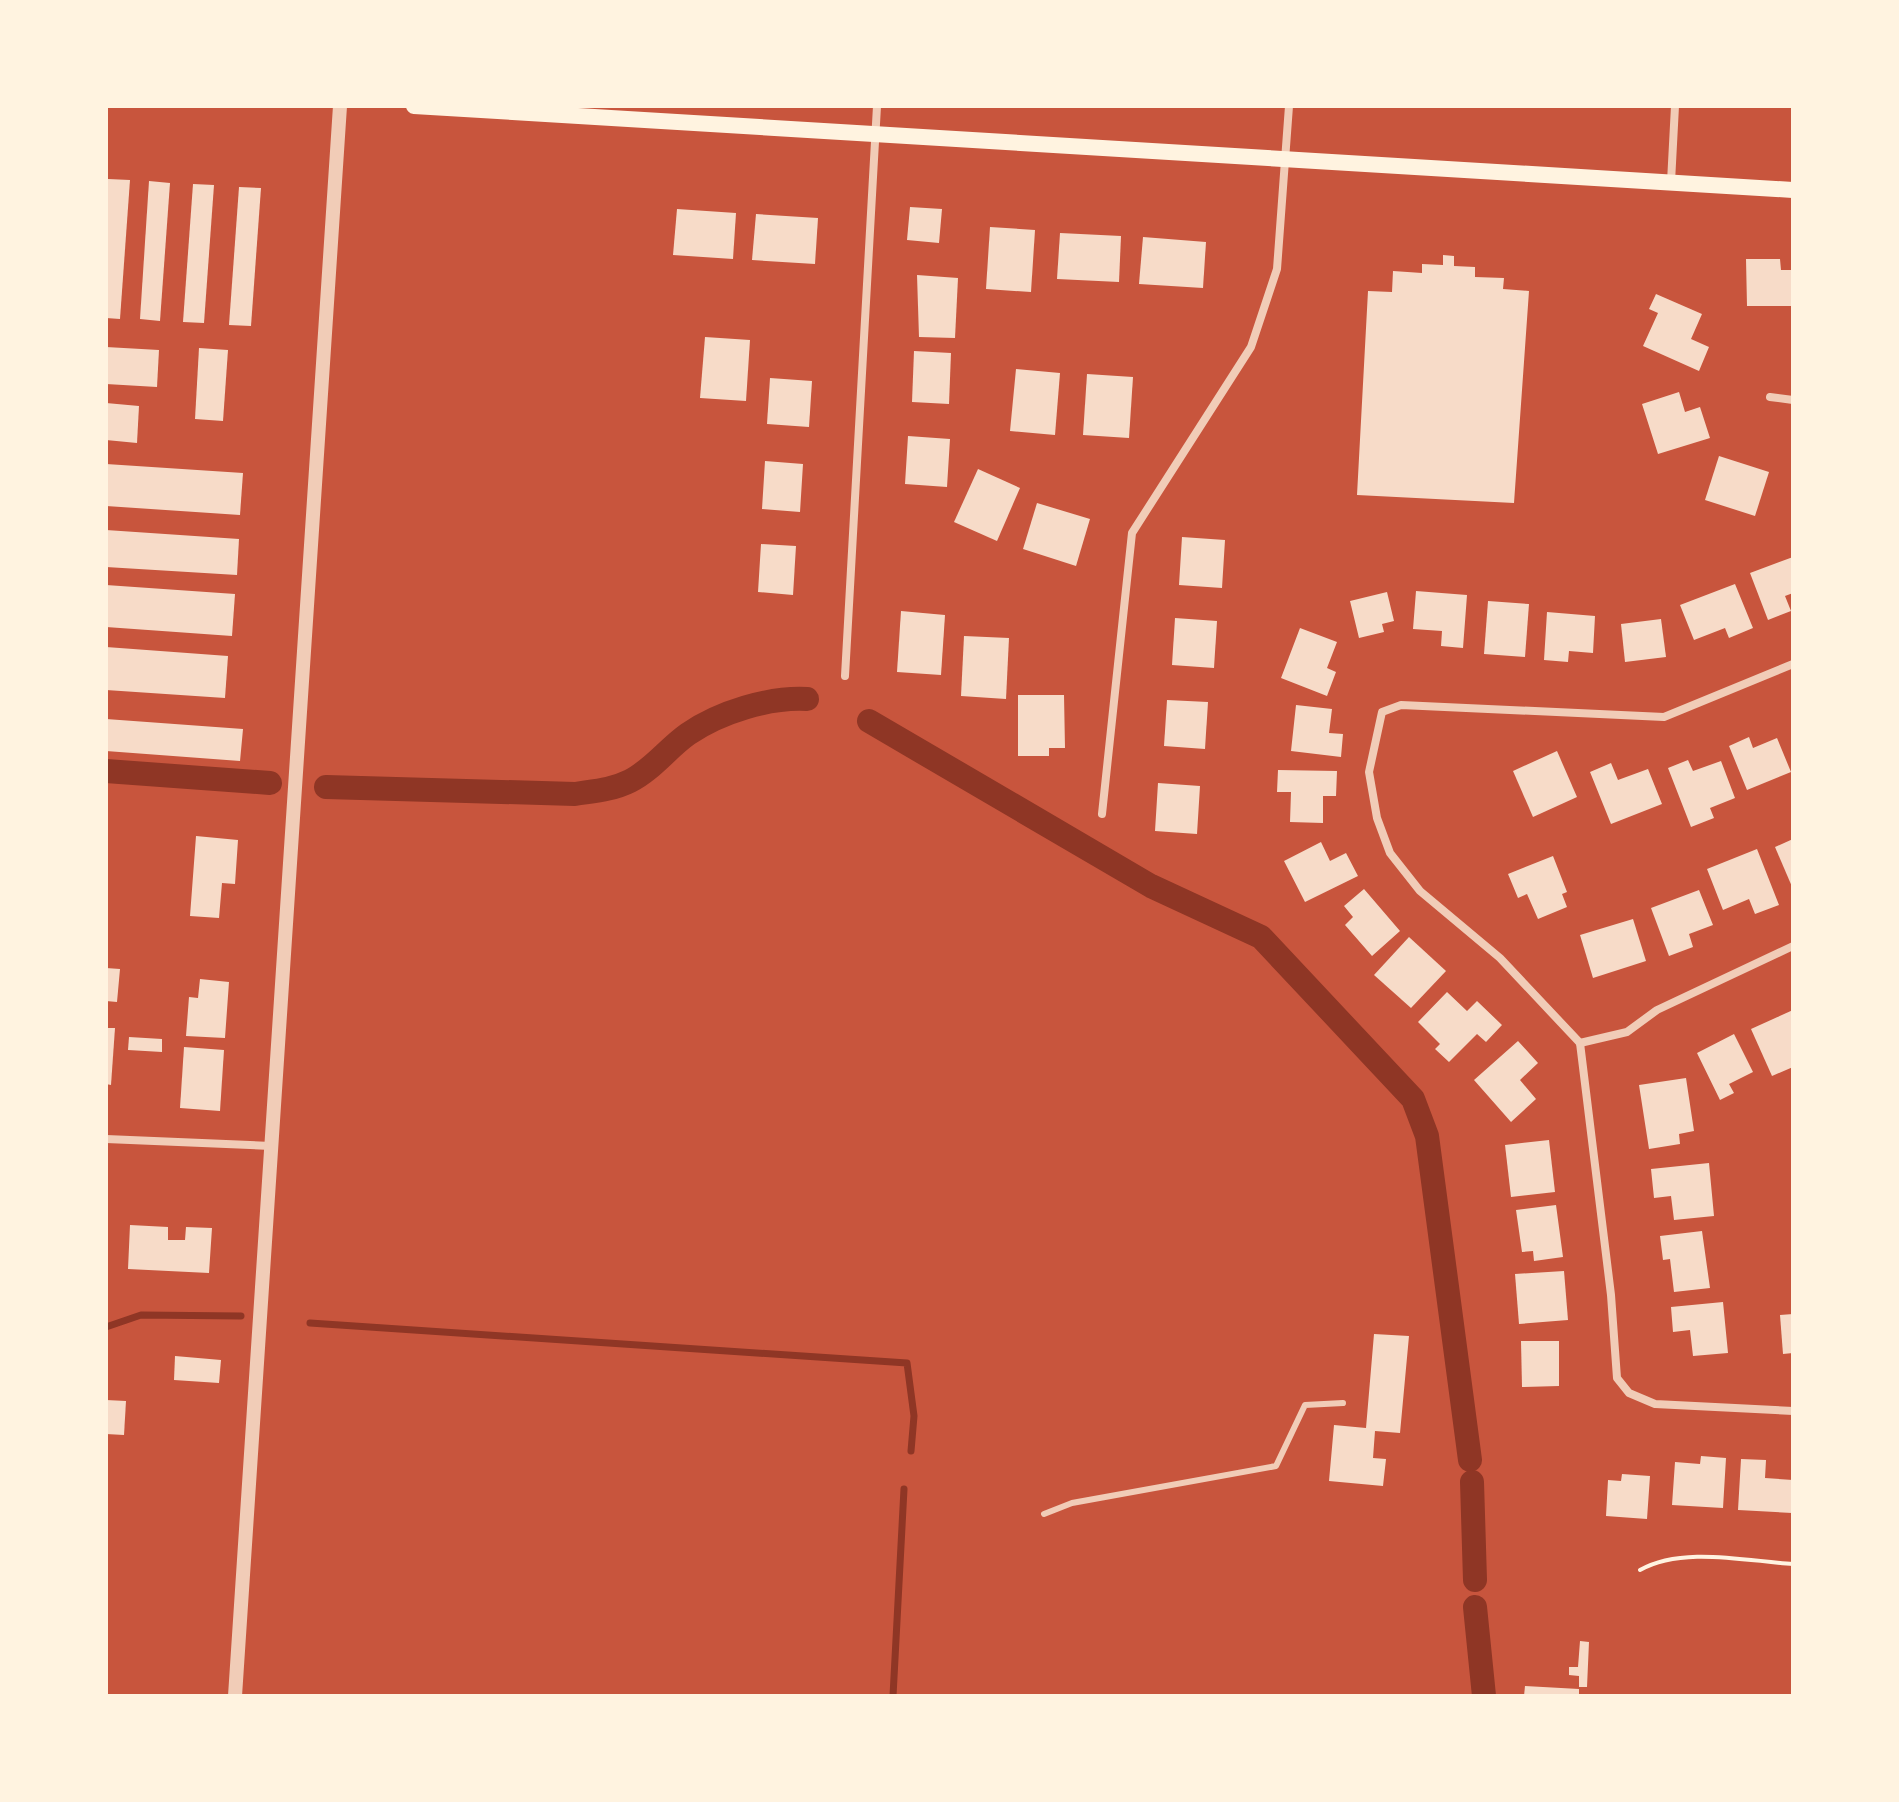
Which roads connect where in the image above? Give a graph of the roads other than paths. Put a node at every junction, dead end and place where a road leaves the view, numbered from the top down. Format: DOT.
graph roads {
  1 [pos="340,106"];
  2 [pos="414,106"];
  3 [pos="877,106"];
  4 [pos="1289,106"];
  5 [pos="1675,106"];
  6 [pos="875,136"];
  7 [pos="1286,160"];
  8 [pos="1671,182"];
  9 [pos="1793,190"];
  10 [pos="1770,397"];
  11 [pos="1793,400"];
  12 [pos="1793,664"];
  13 [pos="845,676"];
  14 [pos="1102,814"];
  15 [pos="1793,946"];
  16 [pos="1580,1043"];
  17 [pos="106,1139"];
  18 [pos="271,1146"];
  19 [pos="1343,1403"];
  20 [pos="1793,1411"];
  21 [pos="1044,1514"];
  22 [pos="235,1696"];
  1 -- 18 [label="street"];
  2 -- 6 [label="main road"];
  3 -- 6 [label="street"];
  4 -- 7 [label="street"];
  5 -- 8 [label="street"];
  6 -- 7 [label="main road"];
  6 -- 13 [label="street"];
  7 -- 8 [label="main road"];
  7 -- 14 [label="street"];
  8 -- 9 [label="main road"];
  10 -- 11 [label="street"];
  12 -- 16 [label="street"];
  15 -- 16 [label="street"];
  16 -- 20 [label="street"];
  17 -- 18 [label="street"];
  18 -- 22 [label="street"];
  19 -- 21 [label="lane"];
}
